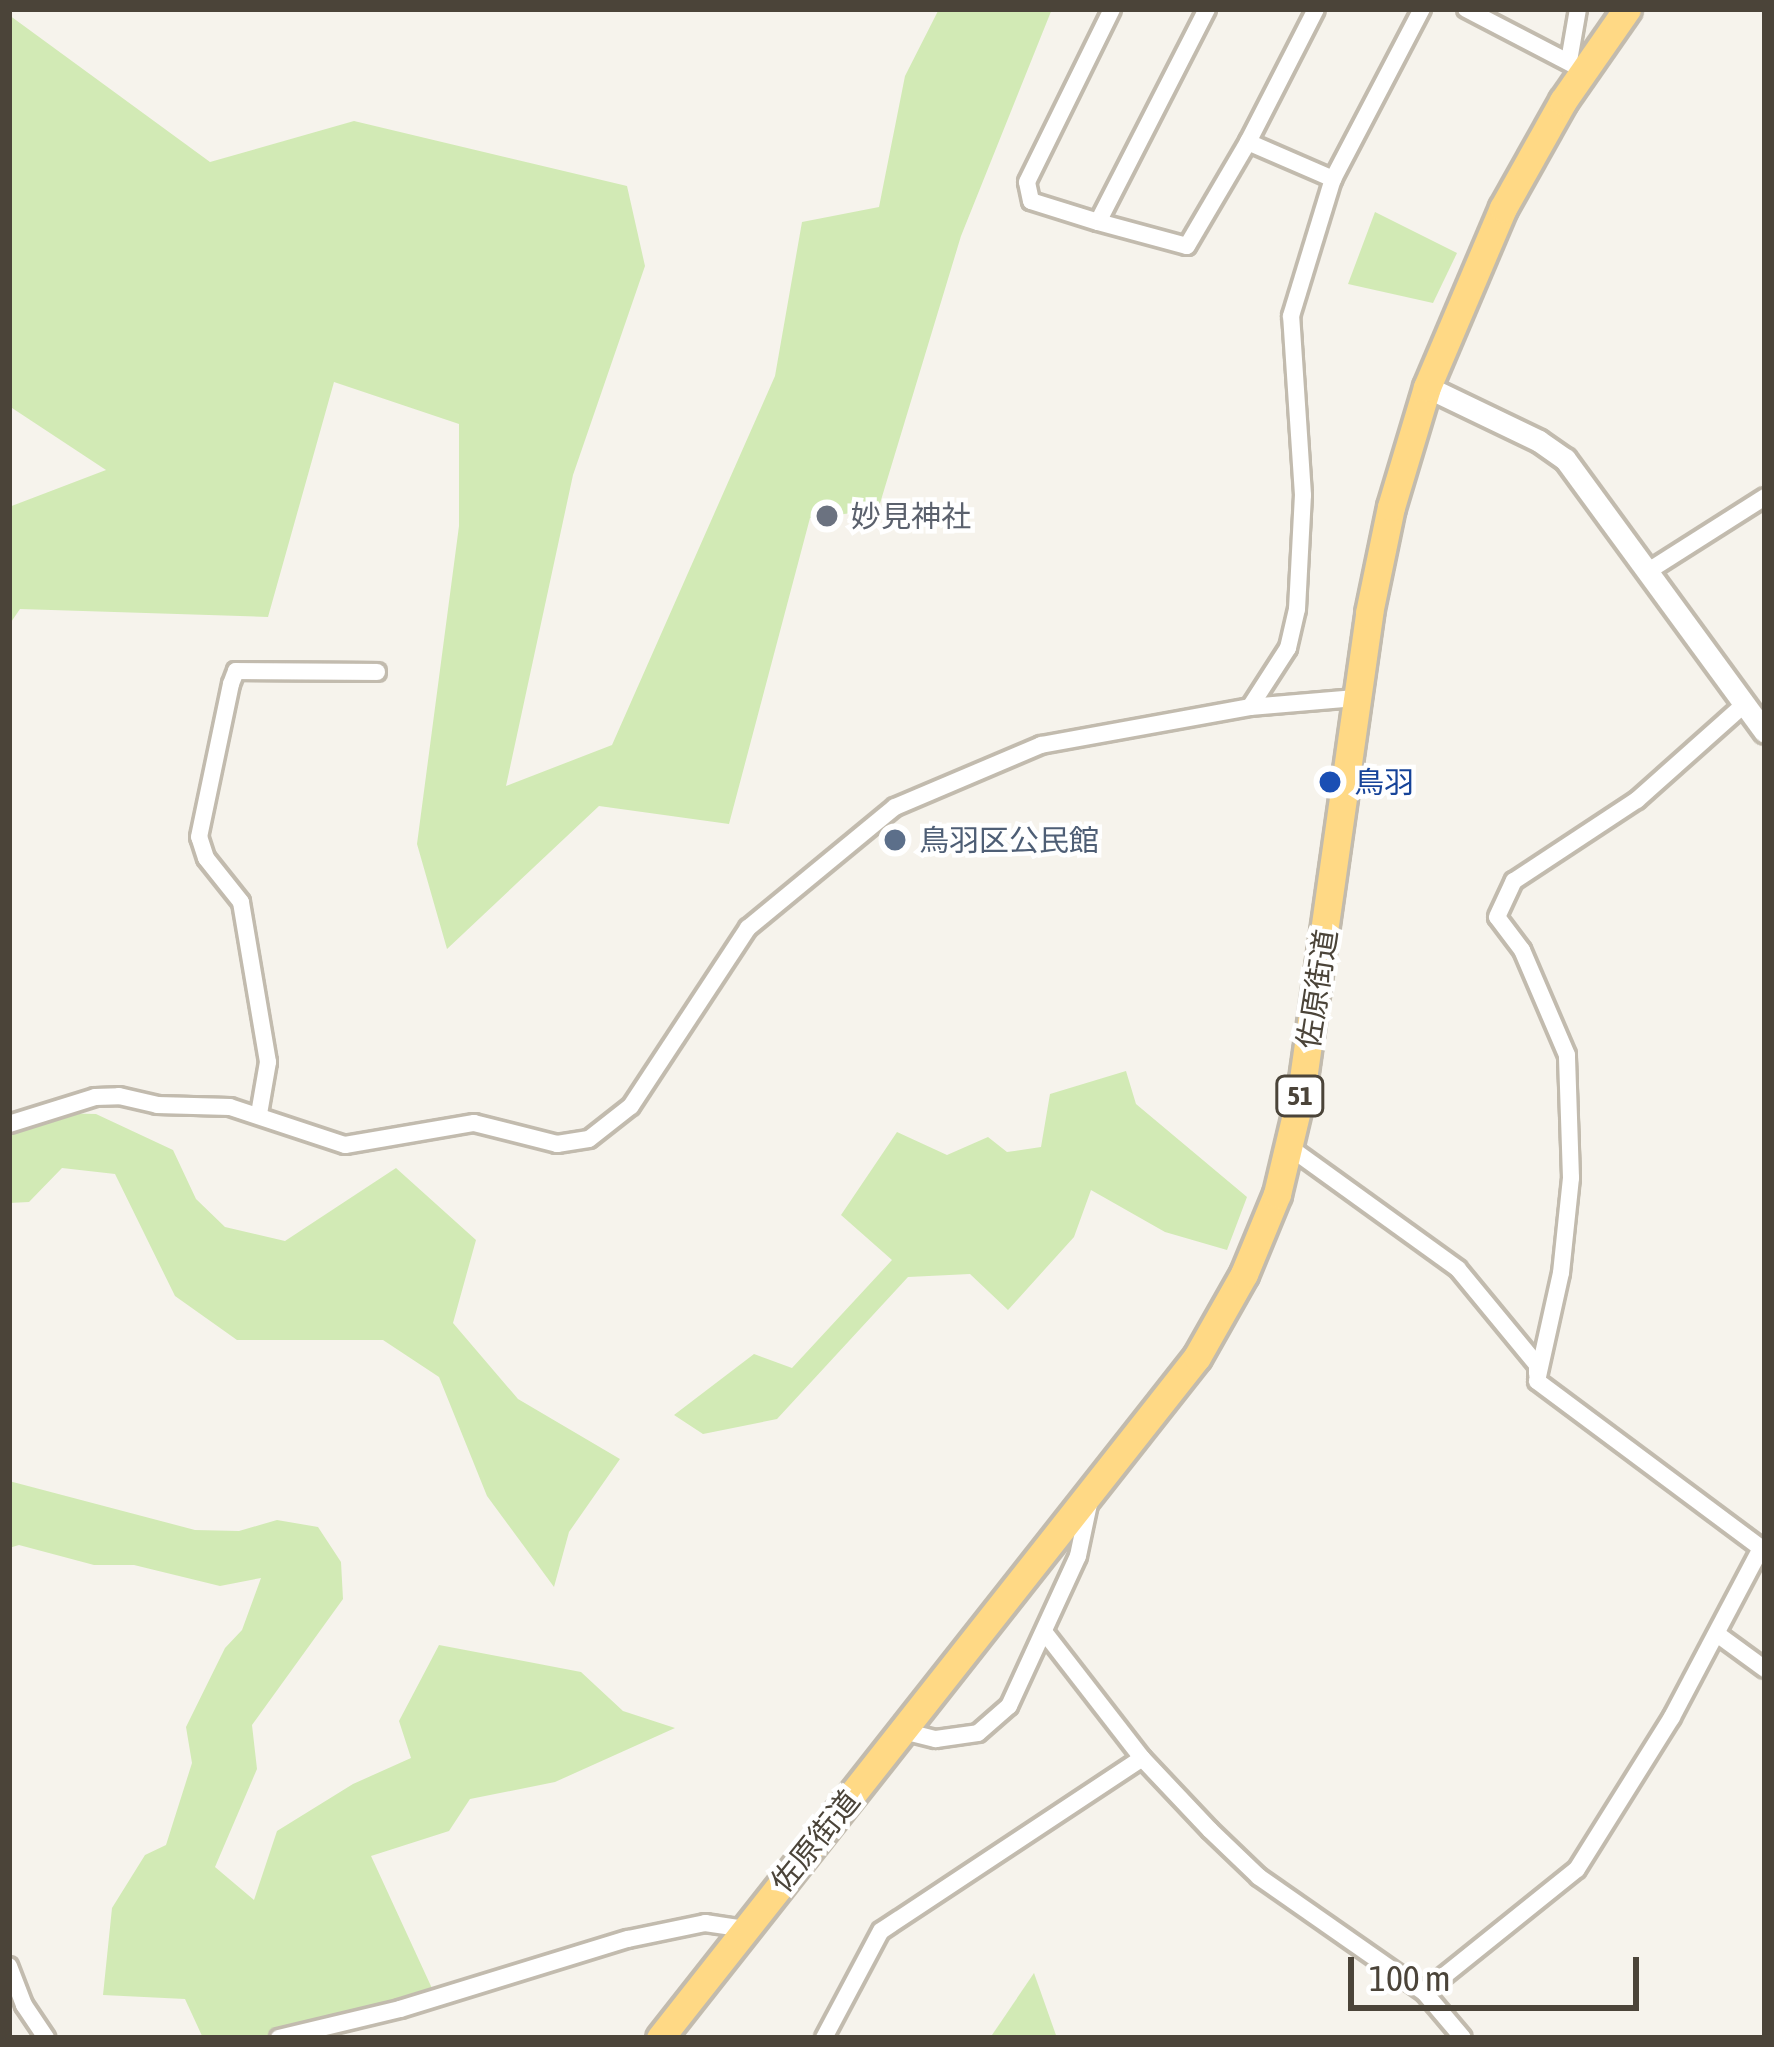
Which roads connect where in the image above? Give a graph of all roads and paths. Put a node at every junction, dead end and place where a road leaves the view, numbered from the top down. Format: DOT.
graph roads {
  1 [pos="1112,9"];
  2 [pos="1316,9"];
  3 [pos="1422,9"];
  4 [pos="1466,9"];
  5 [pos="1578,9"];
  6 [pos="1627,9"];
  7 [pos="1205,10"];
  8 [pos="1576,65"];
  9 [pos="1248,142"];
  10 [pos="1333,179"];
  11 [pos="1097,222"];
  12 [pos="1427,387"];
  13 [pos="1765,496"];
  14 [pos="1650,570"];
  15 [pos="377,672"];
  16 [pos="1356,698"];
  17 [pos="1747,703"];
  18 [pos="1250,707"];
  19 [pos="1765,731"];
  20 [pos="259,1114"];
  21 [pos="9,1124"];
  22 [pos="1289,1147"];
  23 [pos="1537,1382"];
  24 [pos="1092,1492"];
  25 [pos="1045,1633"];
  26 [pos="1717,1634"];
  27 [pos="1765,1669"];
  28 [pos="903,1731"];
  29 [pos="1142,1758"];
  30 [pos="745,1928"];
  31 [pos="9,1966"];
  32 [pos="1424,1992"];
  33 [pos="46,2038"];
  34 [pos="279,2038"];
  35 [pos="660,2038"];
  36 [pos="824,2038"];
  37 [pos="1463,2038"];
  1 -- 11 [label="street"];
  2 -- 9 [label="street"];
  3 -- 10 [label="street"];
  4 -- 8 [label="street"];
  5 -- 8 [label="street"];
  6 -- 8 [label="highway, 佐原街道 / 51"];
  7 -- 11 [label="street"];
  8 -- 12 [label="highway, 佐原街道 / 51"];
  9 -- 10 [label="street"];
  9 -- 11 [label="street"];
  10 -- 18 [label="street"];
  12 -- 14 [label="street"];
  12 -- 16 [label="highway, 佐原街道 / 51"];
  13 -- 14 [label="street"];
  14 -- 17 [label="street"];
  15 -- 20 [label="street"];
  16 -- 18 [label="street"];
  16 -- 22 [label="highway, 佐原街道 / 51"];
  17 -- 19 [label="street"];
  17 -- 23 [label="street"];
  18 -- 20 [label="street"];
  20 -- 21 [label="street"];
  22 -- 23 [label="street"];
  22 -- 24 [label="highway, 佐原街道 / 51"];
  23 -- 26 [label="street"];
  24 -- 25 [label="street"];
  24 -- 28 [label="highway, 佐原街道 / 51"];
  25 -- 28 [label="street"];
  25 -- 29 [label="street"];
  26 -- 27 [label="street"];
  26 -- 32 [label="street"];
  28 -- 30 [label="highway, 佐原街道 / 51"];
  29 -- 32 [label="street"];
  29 -- 36 [label="street"];
  30 -- 34 [label="street"];
  30 -- 35 [label="highway, 佐原街道 / 51"];
  31 -- 33 [label="street"];
  32 -- 37 [label="street"];
}
